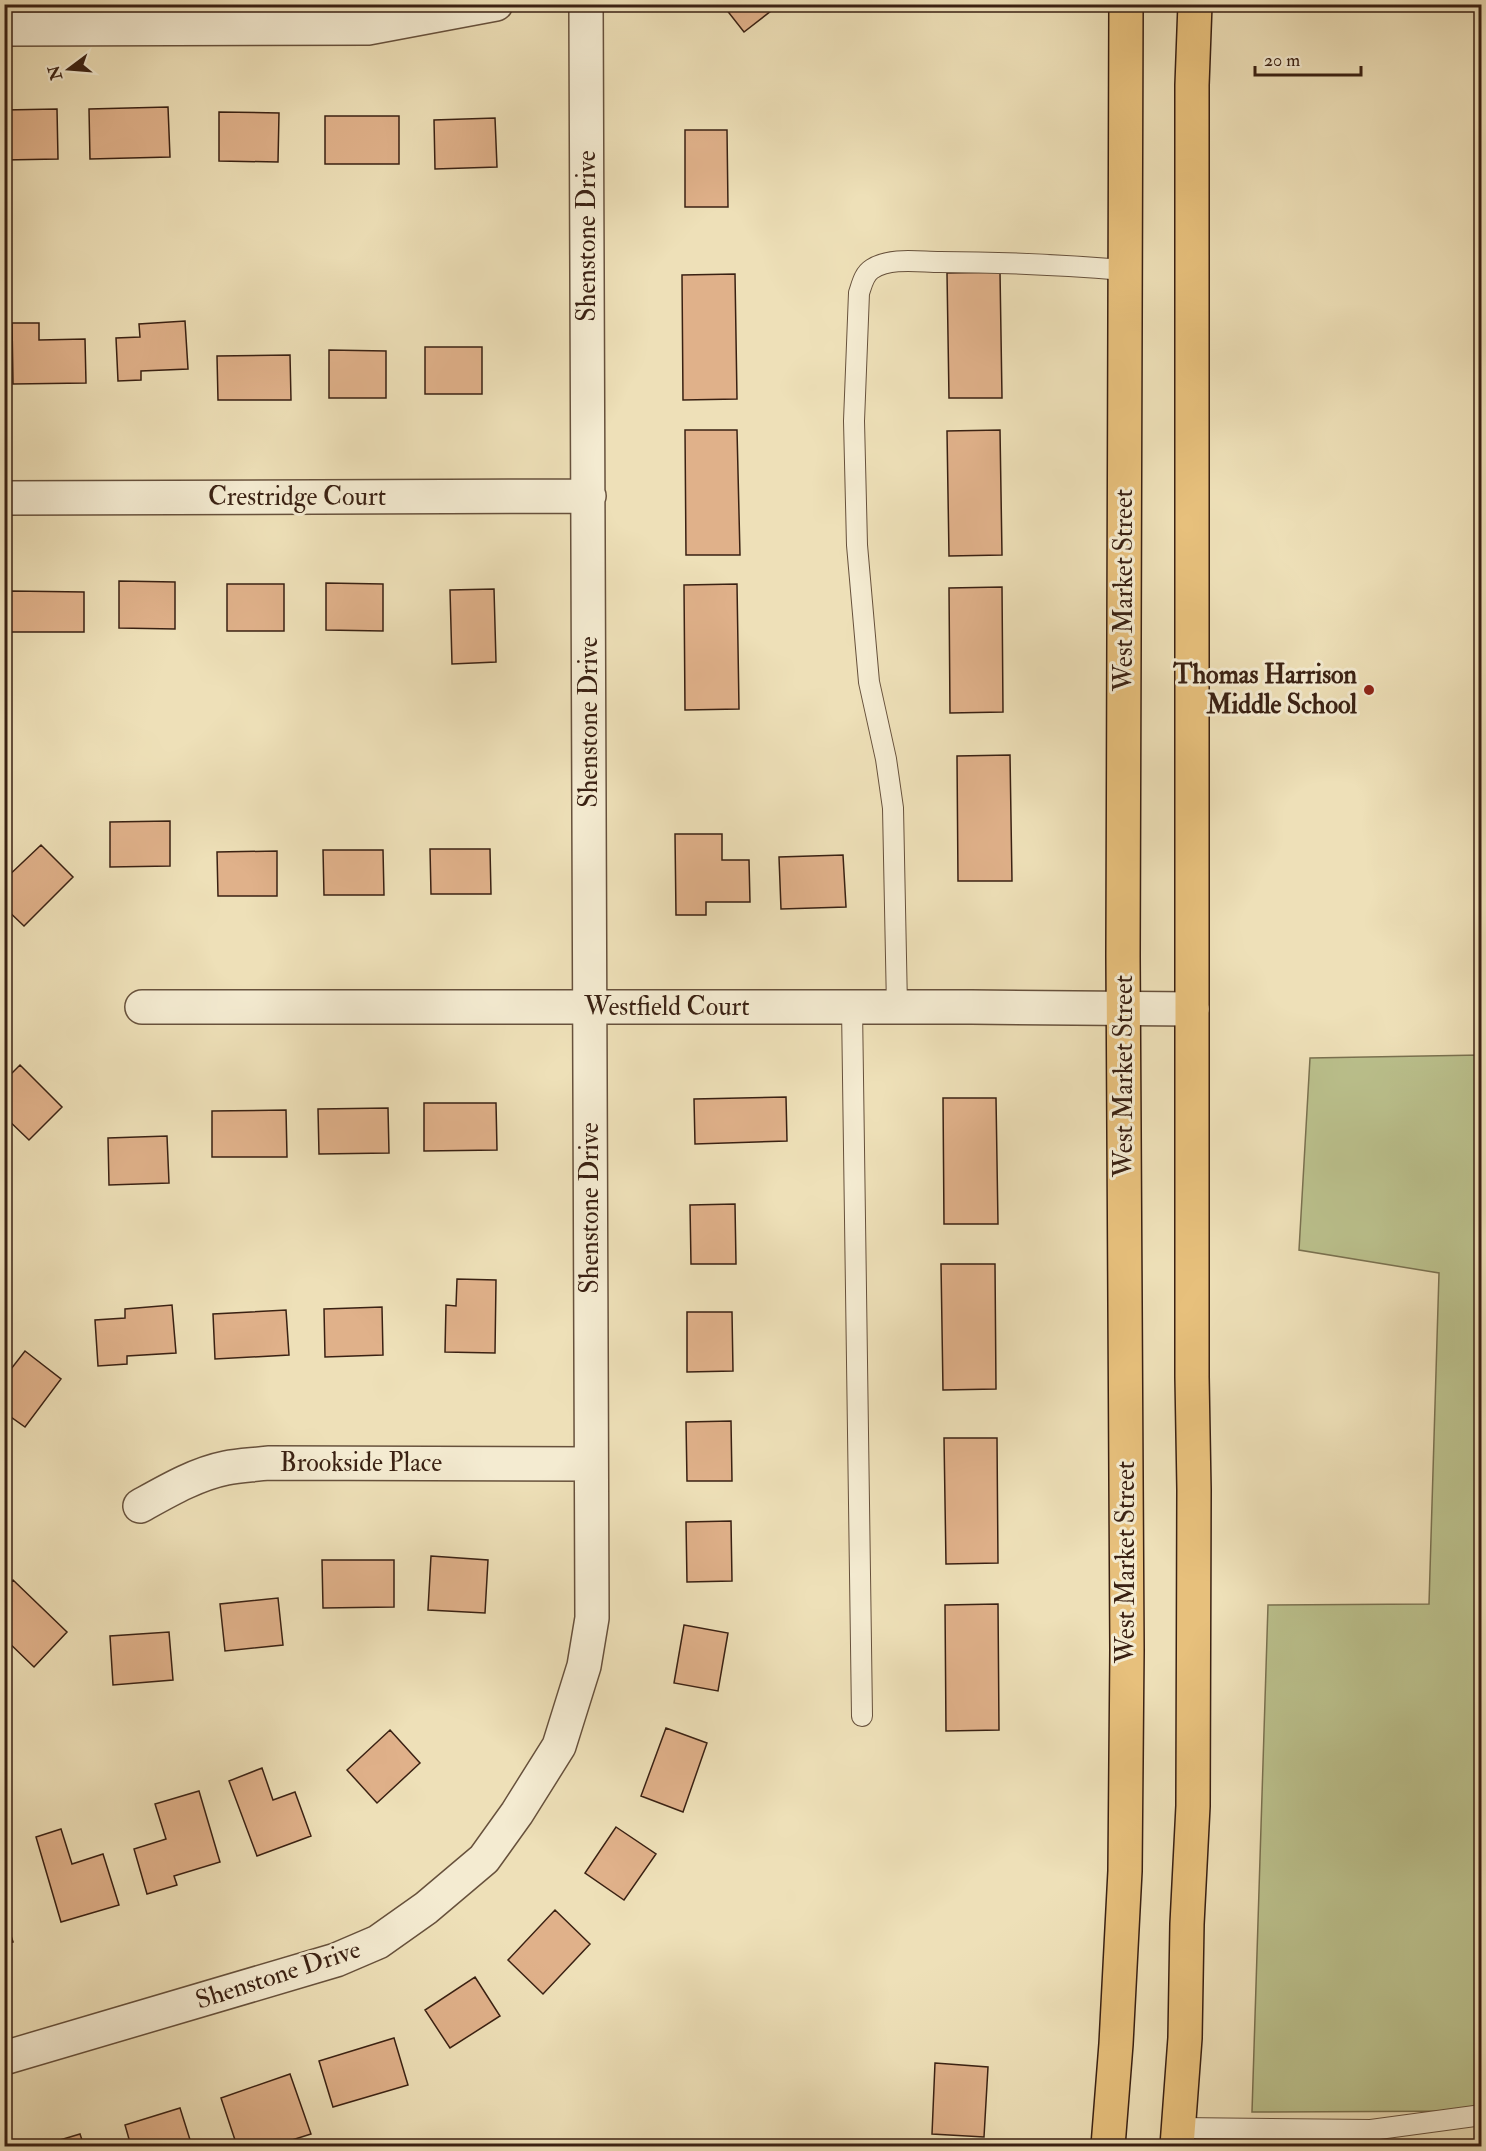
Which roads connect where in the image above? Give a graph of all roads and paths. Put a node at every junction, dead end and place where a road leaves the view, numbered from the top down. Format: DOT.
graph roads {
  1 [pos="496,4"];
  2 [pos="586,4"];
  3 [pos="1126,4"];
  4 [pos="1195,4"];
  5 [pos="4,28"];
  6 [pos="1124,270"];
  7 [pos="589,496"];
  8 [pos="4,498"];
  9 [pos="589,1006"];
  10 [pos="142,1007"];
  11 [pos="852,1007"];
  12 [pos="897,1007"];
  13 [pos="1192,1009"];
  14 [pos="1124,1010"];
  15 [pos="591,1464"];
  16 [pos="140,1506"];
  17 [pos="862,1716"];
  18 [pos="4,2058"];
  19 [pos="1482,2115"];
  20 [pos="1178,2137"];
  21 [pos="1108,2146"];
  1 -- 5 [label="street"];
  2 -- 7 [label="street, Shenstone Drive"];
  3 -- 6 [label="main road, West Market Street"];
  4 -- 13 [label="main road"];
  6 -- 12 [label="lane"];
  6 -- 14 [label="main road, West Market Street"];
  7 -- 8 [label="street, Crestridge Court"];
  7 -- 9 [label="street, Shenstone Drive"];
  9 -- 10 [label="street, Westfield Court"];
  9 -- 11 [label="street, Westfield Court"];
  9 -- 15 [label="street, Shenstone Drive"];
  11 -- 12 [label="street, Westfield Court"];
  11 -- 17 [label="lane"];
  12 -- 14 [label="street, Westfield Court"];
  13 -- 14 [label="street, Westfield Court"];
  13 -- 20 [label="main road"];
  14 -- 21 [label="main road, West Market Street"];
  15 -- 16 [label="street, Brookside Place"];
  15 -- 18 [label="street, Shenstone Drive"];
  19 -- 20 [label="lane"];
}
